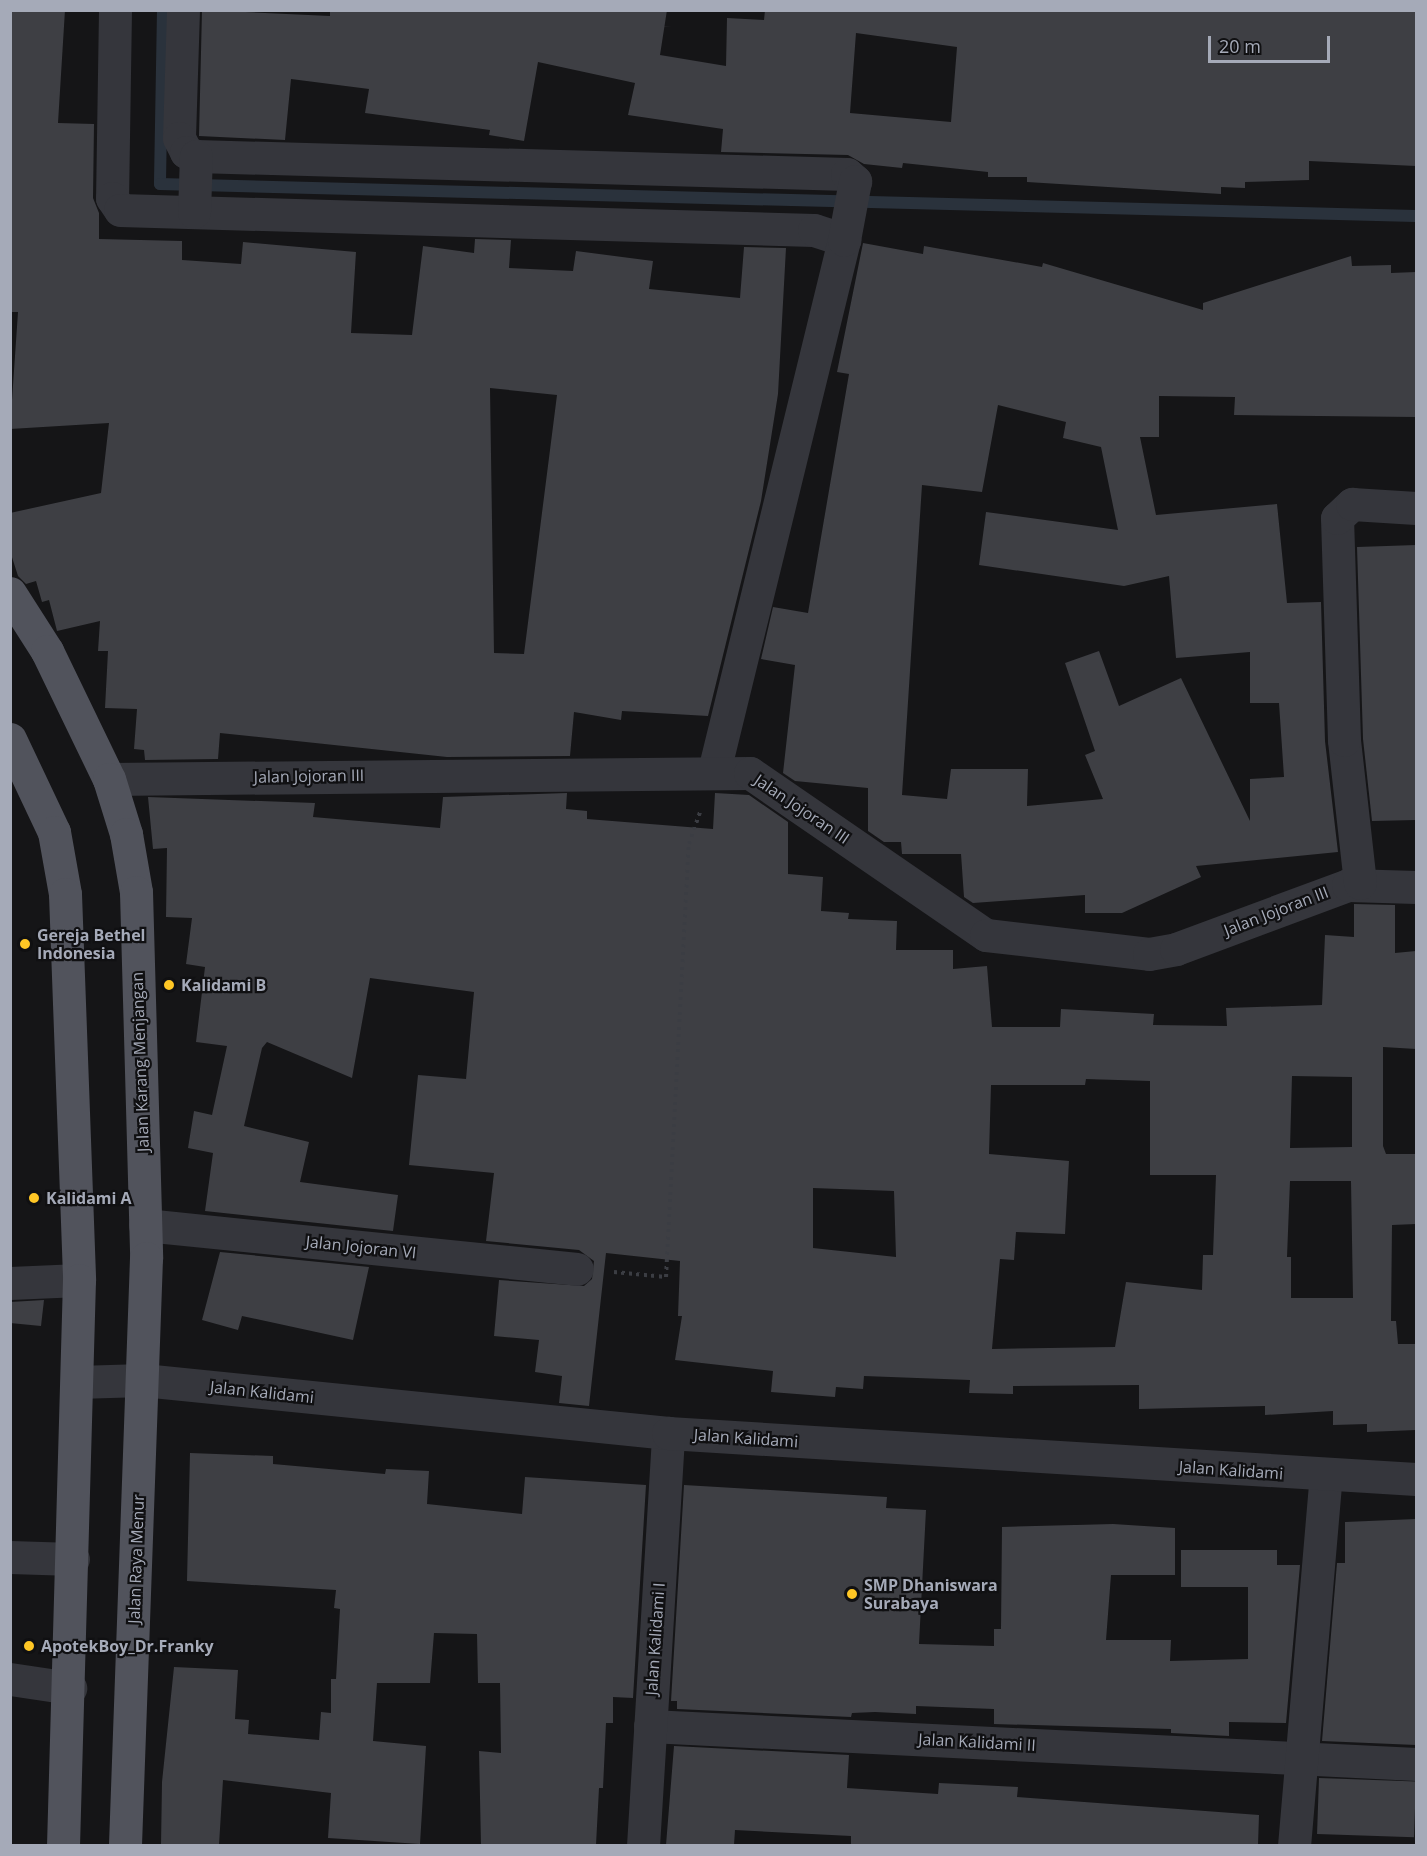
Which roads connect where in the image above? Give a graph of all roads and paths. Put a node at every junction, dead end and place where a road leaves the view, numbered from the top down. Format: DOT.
graph roads {
  1 [pos="115,10"];
  2 [pos="183,10"];
  3 [pos="196,160"];
  4 [pos="194,207"];
  5 [pos="846,235"];
  6 [pos="1416,508"];
  7 [pos="10,593"];
  8 [pos="10,739"];
  9 [pos="714,771"];
  10 [pos="109,779"];
  11 [pos="1360,883"];
  12 [pos="1416,887"];
  13 [pos="145,1225"];
  14 [pos="577,1269"];
  15 [pos="79,1280"];
  16 [pos="10,1284"];
  17 [pos="143,1380"];
  18 [pos="77,1382"];
  19 [pos="668,1433"];
  20 [pos="1326,1476"];
  21 [pos="1416,1479"];
  22 [pos="10,1557"];
  23 [pos="73,1559"];
  24 [pos="10,1679"];
  25 [pos="70,1688"];
  26 [pos="650,1726"];
  27 [pos="1304,1757"];
  28 [pos="1416,1764"];
  29 [pos="63,1845"];
  30 [pos="125,1845"];
  31 [pos="643,1845"];
  32 [pos="1294,1845"];
  1 -- 4 [label="street"];
  2 -- 3 [label="street"];
  3 -- 4 [label="street"];
  3 -- 5 [label="street"];
  4 -- 5 [label="street"];
  5 -- 9 [label="street"];
  6 -- 11 [label="street"];
  7 -- 10 [label="main road, Jalan Karang Menjangan"];
  8 -- 15 [label="main road"];
  9 -- 10 [label="street, Jalan Jojoran III"];
  9 -- 11 [label="street, Jalan Jojoran III"];
  9 -- 14 [label="path"];
  10 -- 13 [label="main road, Jalan Karang Menjangan"];
  11 -- 12 [label="street, Jalan Jojoran III"];
  13 -- 14 [label="street, Jalan Jojoran VI"];
  13 -- 17 [label="main road, Jalan Karang Menjangan"];
  15 -- 16 [label="street"];
  15 -- 18 [label="main road"];
  17 -- 18 [label="street, Jalan Kalidami"];
  17 -- 19 [label="street, Jalan Kalidami"];
  17 -- 30 [label="main road, Jalan Raya Menur"];
  18 -- 23 [label="main road"];
  19 -- 20 [label="street, Jalan Kalidami"];
  19 -- 26 [label="street, Jalan Kalidami I"];
  20 -- 21 [label="street, Jalan Kalidami"];
  20 -- 27 [label="street"];
  22 -- 23 [label="street"];
  23 -- 25 [label="main road"];
  24 -- 25 [label="street"];
  25 -- 29 [label="main road"];
  26 -- 27 [label="street, Jalan Kalidami II"];
  26 -- 31 [label="street, Jalan Kalidami I"];
  27 -- 28 [label="street, Jalan Kalidami II"];
  27 -- 32 [label="street"];
}
